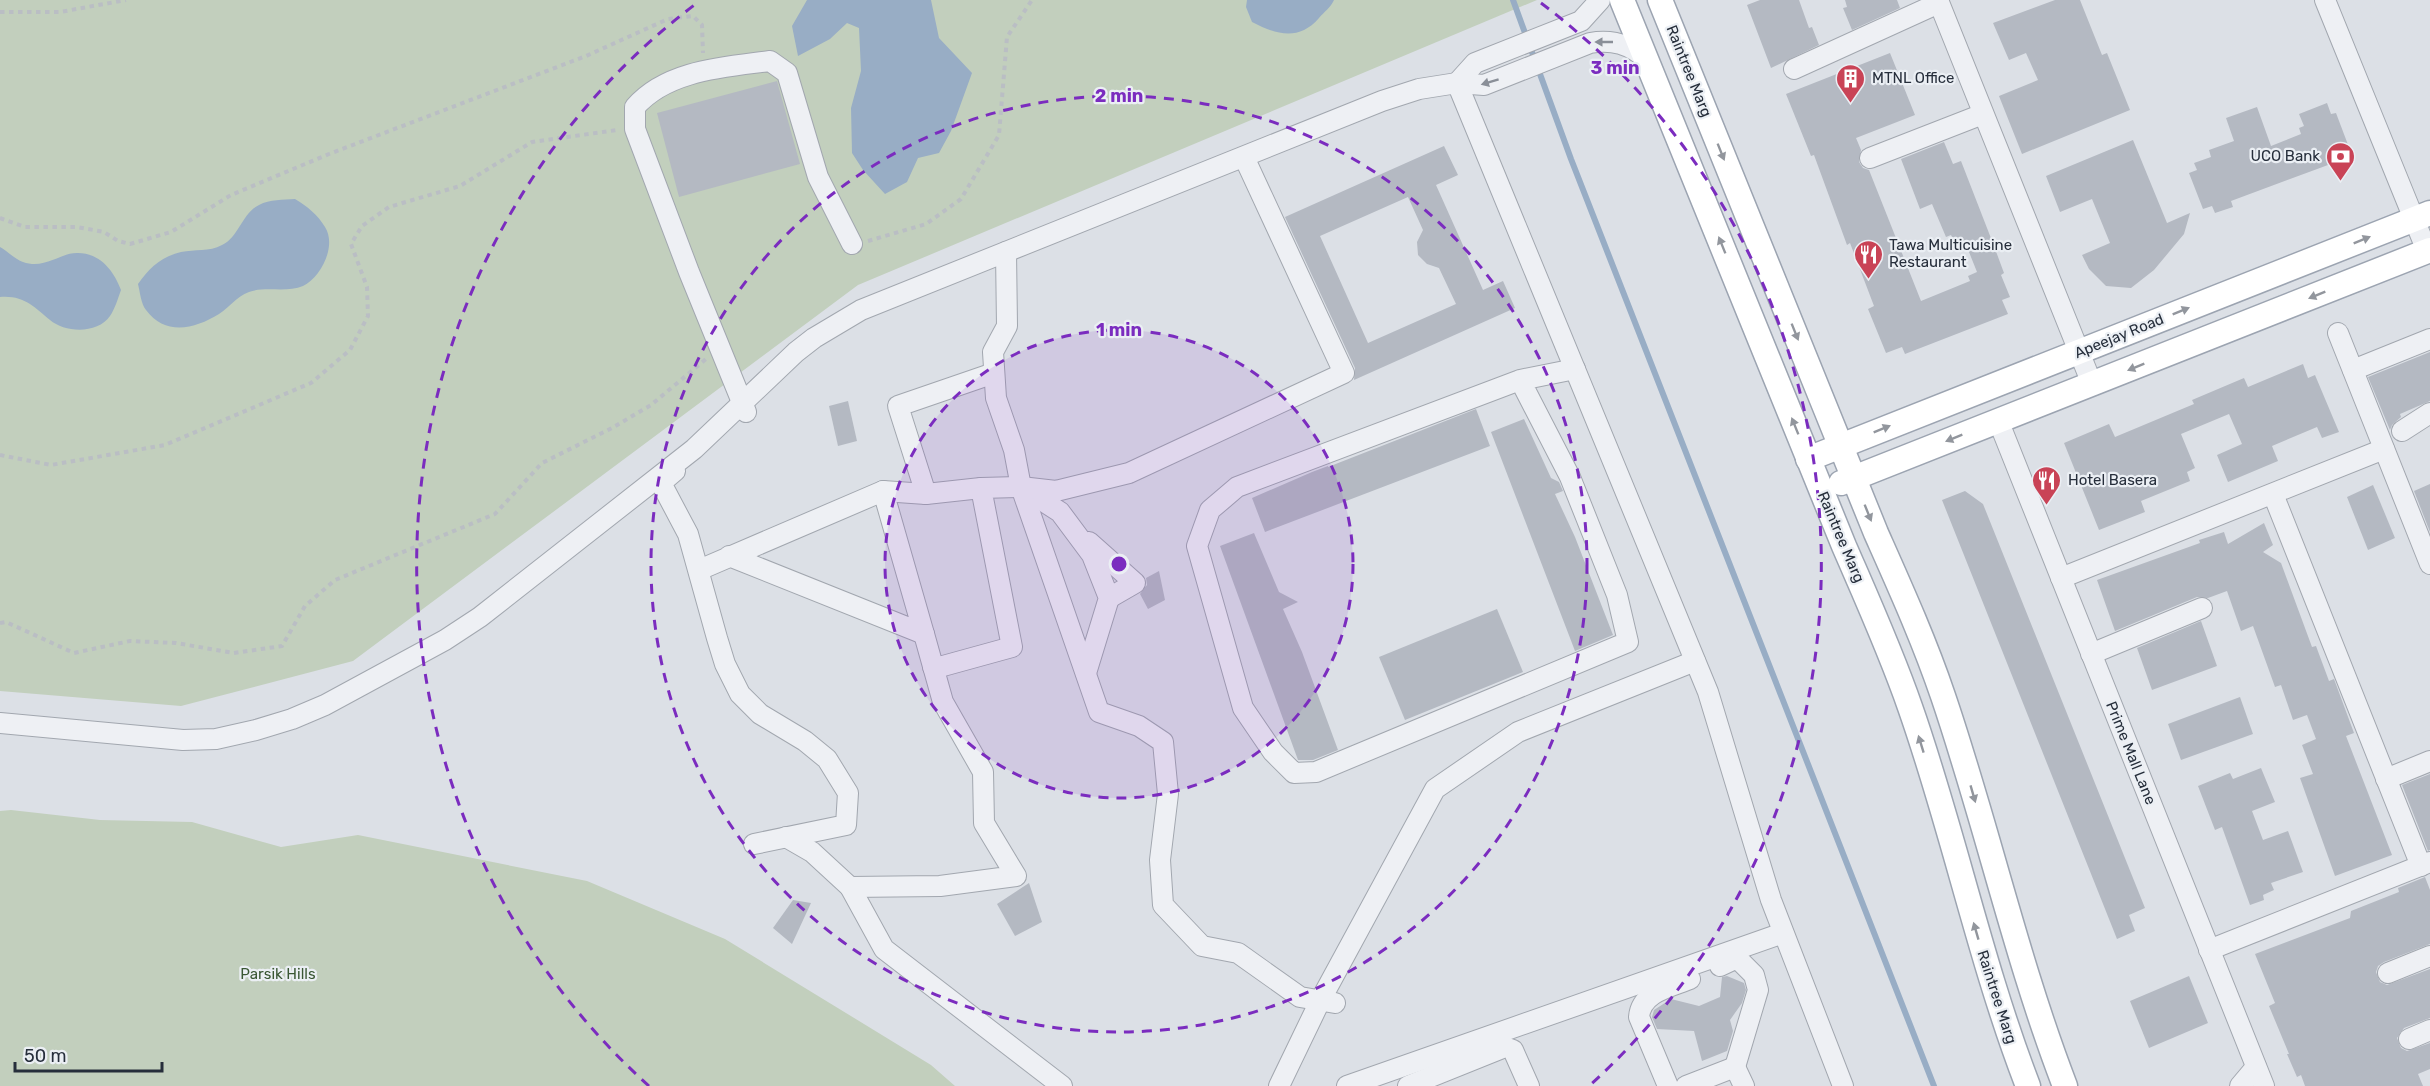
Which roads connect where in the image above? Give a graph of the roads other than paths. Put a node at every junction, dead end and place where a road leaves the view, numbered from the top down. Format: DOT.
graph roads {
  1 [pos="1600,0"];
  2 [pos="1622,0"];
  3 [pos="1660,0"];
  4 [pos="2325,0"];
  5 [pos="1938,2"];
  6 [pos="1647,60"];
  7 [pos="1794,69"];
  8 [pos="1457,83"];
  9 [pos="1983,114"];
  10 [pos="1244,157"];
  11 [pos="1870,158"];
  12 [pos="2422,216"];
  13 [pos="852,244"];
  14 [pos="2428,251"];
  15 [pos="1006,252"];
  16 [pos="2338,333"];
  17 [pos="2430,339"];
  18 [pos="2079,351"];
  19 [pos="1575,369"];
  20 [pos="2353,370"];
  21 [pos="994,373"];
  22 [pos="1520,380"];
  23 [pos="2092,384"];
  24 [pos="743,402"];
  25 [pos="2430,413"];
  26 [pos="1998,420"];
  27 [pos="2402,431"];
  28 [pos="1841,446"];
  29 [pos="2384,449"];
  30 [pos="1808,459"];
  31 [pos="1854,478"];
  32 [pos="1021,487"];
  33 [pos="981,488"];
  34 [pos="883,491"];
  35 [pos="1821,491"];
  36 [pos="926,494"];
  37 [pos="2273,494"];
  38 [pos="1069,524"];
  39 [pos="729,556"];
  40 [pos="2430,564"];
  41 [pos="699,570"];
  42 [pos="2061,578"];
  43 [pos="1109,598"];
  44 [pos="2202,608"];
  45 [pos="924,634"];
  46 [pos="1692,653"];
  47 [pos="2091,654"];
  48 [pos="933,667"];
  49 [pos="1086,673"];
  50 [pos="0,723"];
  51 [pos="2430,761"];
  52 [pos="2386,779"];
  53 [pos="786,837"];
  54 [pos="754,844"];
  55 [pos="2425,864"];
  56 [pos="850,887"];
  57 [pos="1783,933"];
  58 [pos="2209,950"];
  59 [pos="2430,956"];
  60 [pos="2388,973"];
  61 [pos="1328,1002"];
  62 [pos="2430,1030"];
  63 [pos="2409,1039"];
  64 [pos="1735,1067"];
  65 [pos="2256,1067"];
  66 [pos="1062,1086"];
  67 [pos="1279,1086"];
  68 [pos="1347,1086"];
  69 [pos="1408,1086"];
  70 [pos="1529,1086"];
  71 [pos="1668,1086"];
  72 [pos="1686,1086"];
  73 [pos="1744,1086"];
  74 [pos="1843,1086"];
  75 [pos="2028,1086"];
  76 [pos="2065,1086"];
  77 [pos="2239,1086"];
  78 [pos="2264,1086"];
  1 -- 8 [label="street"];
  2 -- 6 [label="main road, Raintree Marg"];
  3 -- 28 [label="main road, Raintree Marg, one-way"];
  4 -- 12 [label="street"];
  5 -- 7 [label="street"];
  5 -- 9 [label="street"];
  6 -- 8 [label="street, one-way"];
  30 -- 6 [label="main road, Raintree Marg, one-way"];
  8 -- 10 [label="street"];
  8 -- 19 [label="street"];
  9 -- 11 [label="street"];
  9 -- 18 [label="street"];
  10 -- 15 [label="street"];
  10 -- 32 [label="street"];
  12 -- 14 [label="street"];
  18 -- 12 [label="main road, Apeejay Road, one-way"];
  13 -- 24 [label="street"];
  14 -- 23 [label="main road, one-way"];
  15 -- 21 [label="street"];
  15 -- 24 [label="street"];
  16 -- 20 [label="street"];
  17 -- 20 [label="street"];
  18 -- 23 [label="street"];
  28 -- 18 [label="main road, Apeejay Road, one-way"];
  19 -- 22 [label="street"];
  19 -- 46 [label="street"];
  20 -- 29 [label="street"];
  21 -- 32 [label="street"];
  21 -- 36 [label="street"];
  22 -- 22 [label="street"];
  23 -- 26 [label="main road"];
  24 -- 41 [label="street"];
  24 -- 50 [label="street"];
  25 -- 27 [label="street"];
  26 -- 31 [label="main road, one-way"];
  26 -- 42 [label="street, Prime Mall Lane"];
  28 -- 30 [label="main road, Apeejay Road"];
  28 -- 31 [label="main road, Raintree Marg"];
  29 -- 37 [label="street"];
  29 -- 40 [label="street"];
  30 -- 35 [label="main road, Raintree Marg"];
  31 -- 35 [label="main road"];
  31 -- 76 [label="main road, Raintree Marg, one-way"];
  32 -- 33 [label="street"];
  32 -- 38 [label="street"];
  32 -- 49 [label="street"];
  33 -- 36 [label="street"];
  33 -- 48 [label="street"];
  34 -- 36 [label="street"];
  34 -- 39 [label="street"];
  34 -- 45 [label="street"];
  75 -- 35 [label="main road, Raintree Marg, one-way"];
  37 -- 42 [label="street"];
  37 -- 52 [label="street"];
  38 -- 43 [label="street"];
  38 -- 43 [label="street"];
  39 -- 41 [label="street"];
  39 -- 45 [label="street"];
  41 -- 53 [label="street"];
  42 -- 47 [label="street, Prime Mall Lane"];
  43 -- 49 [label="street"];
  44 -- 47 [label="street"];
  45 -- 48 [label="street"];
  46 -- 57 [label="street"];
  46 -- 61 [label="street"];
  47 -- 58 [label="street, Prime Mall Lane"];
  48 -- 56 [label="street"];
  49 -- 61 [label="street"];
  51 -- 52 [label="street"];
  52 -- 55 [label="street"];
  53 -- 54 [label="street"];
  53 -- 56 [label="street"];
  55 -- 58 [label="street"];
  56 -- 66 [label="street"];
  57 -- 68 [label="street"];
  57 -- 74 [label="street"];
  58 -- 65 [label="street, Prime Mall Lane"];
  59 -- 60 [label="street"];
  61 -- 67 [label="street"];
  62 -- 63 [label="street"];
  64 -- 71 [label="street"];
  64 -- 72 [label="street"];
  64 -- 73 [label="street"];
  65 -- 77 [label="street"];
  65 -- 78 [label="street, Prime Mall Lane"];
  69 -- 70 [label="street"];
}
